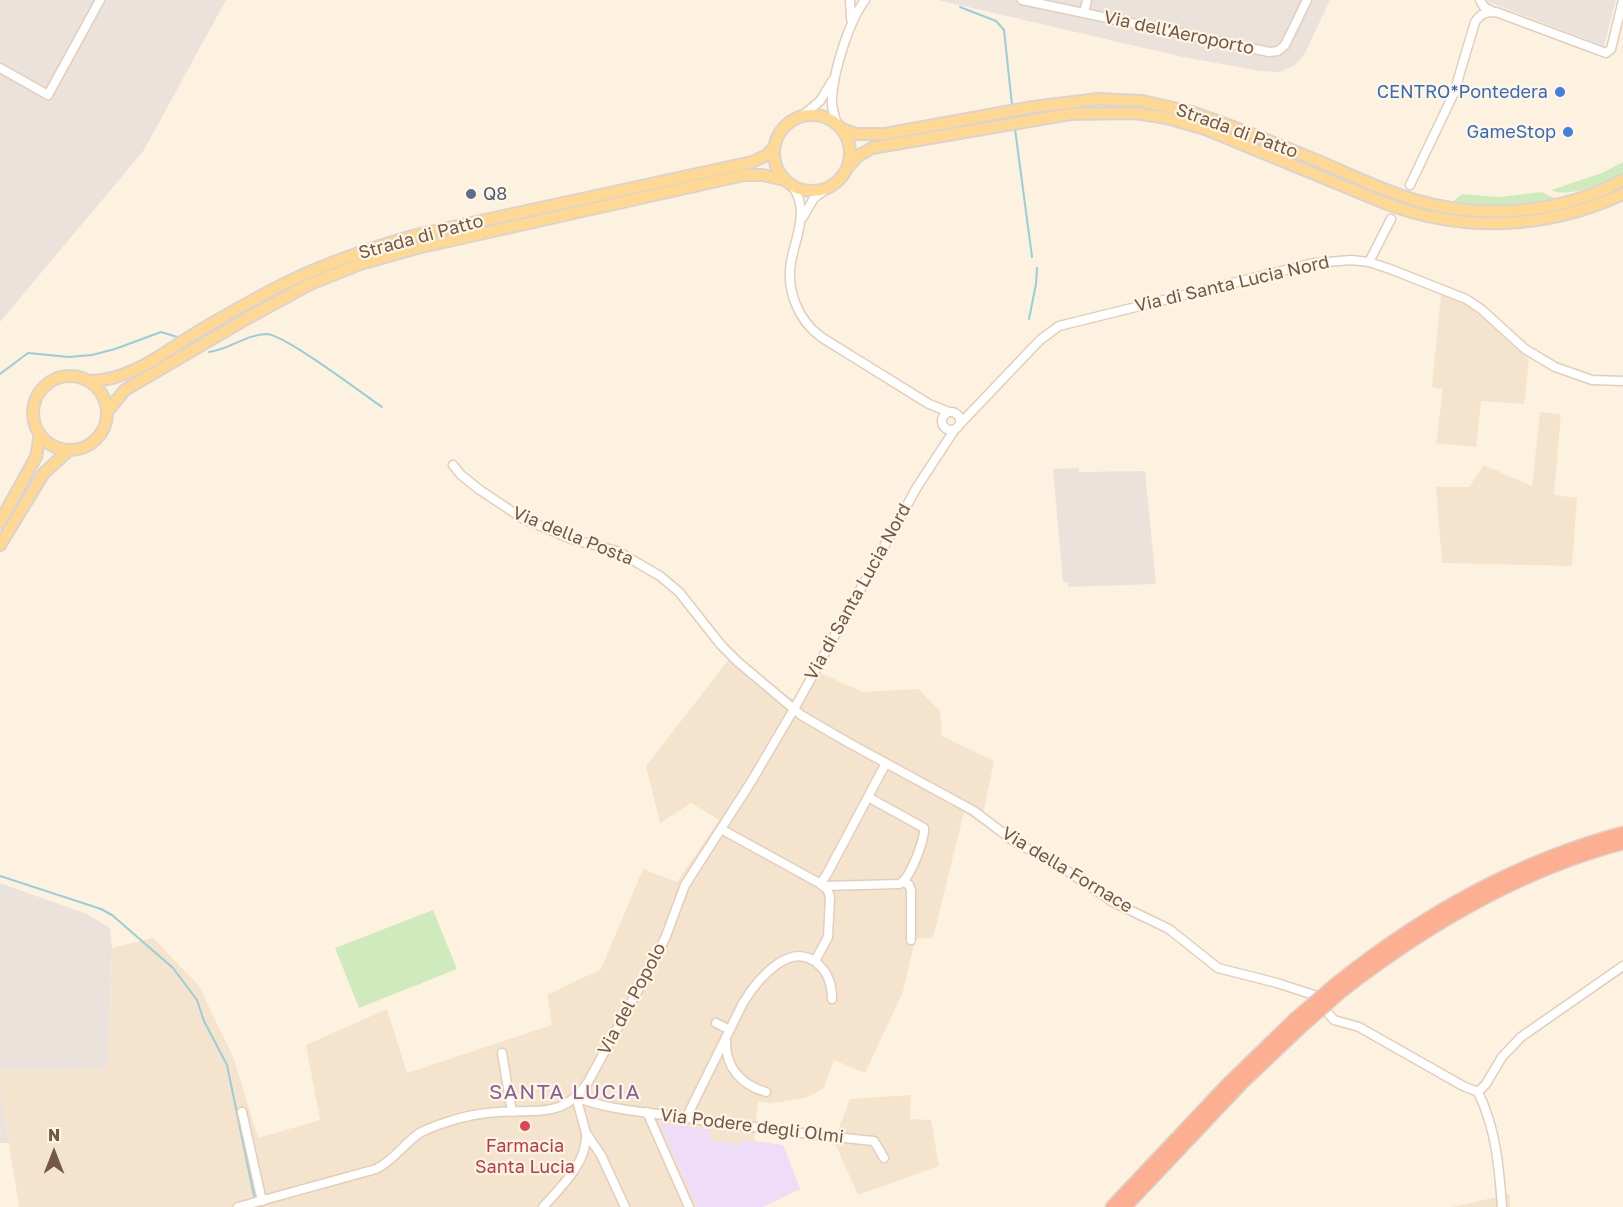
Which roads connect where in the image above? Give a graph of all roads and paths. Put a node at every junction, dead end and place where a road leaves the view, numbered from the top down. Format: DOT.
graph roads {
  1 [pos="100,0"];
  2 [pos="850,0"];
  3 [pos="865,0"];
  4 [pos="1022,0"];
  5 [pos="1087,0"];
  6 [pos="1307,0"];
  7 [pos="1480,0"];
  8 [pos="1623,0"];
  9 [pos="1496,12"];
  10 [pos="1084,13"];
  11 [pos="851,22"];
  12 [pos="0,68"];
  13 [pos="836,72"];
  14 [pos="802,116"];
  15 [pos="838,126"];
  16 [pos="774,147"];
  17 [pos="847,168"];
  18 [pos="1623,180"];
  19 [pos="788,183"];
  20 [pos="1410,185"];
  21 [pos="830,186"];
  22 [pos="1623,194"];
  23 [pos="1391,219"];
  24 [pos="800,223"];
  25 [pos="1369,262"];
  26 [pos="88,381"];
  27 [pos="1623,381"];
  28 [pos="929,404"];
  29 [pos="107,411"];
  30 [pos="949,412"];
  31 [pos="942,423"];
  32 [pos="958,427"];
  33 [pos="40,434"];
  34 [pos="943,446"];
  35 [pos="69,450"];
  36 [pos="453,465"];
  37 [pos="0,522"];
  38 [pos="0,545"];
  39 [pos="794,709"];
  40 [pos="886,763"];
  41 [pos="868,797"];
  42 [pos="721,830"];
  43 [pos="1623,833"];
  44 [pos="1623,843"];
  45 [pos="904,882"];
  46 [pos="822,885"];
  47 [pos="911,940"];
  48 [pos="815,961"];
  49 [pos="1623,966"];
  50 [pos="1340,986"];
  51 [pos="1314,995"];
  52 [pos="832,999"];
  53 [pos="1328,1012"];
  54 [pos="716,1023"];
  55 [pos="1297,1024"];
  56 [pos="728,1033"];
  57 [pos="502,1053"];
  58 [pos="766,1092"];
  59 [pos="1478,1092"];
  60 [pos="576,1097"];
  61 [pos="242,1112"];
  62 [pos="512,1112"];
  63 [pos="647,1112"];
  64 [pos="686,1118"];
  65 [pos="586,1132"];
  66 [pos="884,1158"];
  67 [pos="262,1201"];
  68 [pos="253,1205"];
  69 [pos="238,1207"];
  70 [pos="543,1207"];
  71 [pos="625,1207"];
  72 [pos="689,1207"];
  73 [pos="1112,1207"];
  74 [pos="1125,1207"];
  75 [pos="1502,1207"];
  1 -- 12 [label="street"];
  2 -- 11 [label="street"];
  3 -- 11 [label="street"];
  4 -- 10 [label="street, Via dell'Aeroporto"];
  5 -- 10 [label="street"];
  6 -- 10 [label="street, Via dell'Aeroporto"];
  7 -- 9 [label="street"];
  8 -- 9 [label="street"];
  9 -- 20 [label="street"];
  11 -- 13 [label="street"];
  13 -- 14 [label="street"];
  13 -- 15 [label="street"];
  14 -- 15 [label="main road"];
  14 -- 16 [label="main road"];
  15 -- 17 [label="main road"];
  15 -- 18 [label="main road, Strada di Patto"];
  16 -- 19 [label="main road"];
  16 -- 26 [label="main road, Strada di Patto"];
  17 -- 21 [label="main road"];
  17 -- 22 [label="main road, Strada di Patto"];
  19 -- 21 [label="main road"];
  19 -- 24 [label="street"];
  19 -- 29 [label="main road, Strada di Patto"];
  21 -- 24 [label="street"];
  23 -- 25 [label="street"];
  24 -- 28 [label="street"];
  25 -- 27 [label="street, Via di Santa Lucia Nord"];
  25 -- 32 [label="street, Via di Santa Lucia Nord"];
  26 -- 29 [label="main road"];
  26 -- 33 [label="main road, Strada di Patto"];
  28 -- 30 [label="street"];
  28 -- 31 [label="street"];
  29 -- 35 [label="main road, Strada di Patto"];
  30 -- 31 [label="street"];
  30 -- 32 [label="street"];
  31 -- 32 [label="street"];
  31 -- 34 [label="street"];
  32 -- 34 [label="street, Via di Santa Lucia Nord"];
  33 -- 35 [label="main road"];
  33 -- 37 [label="main road, Strada di Patto"];
  34 -- 39 [label="street, Via di Santa Lucia Nord"];
  35 -- 38 [label="main road, Strada di Patto"];
  36 -- 39 [label="street, Via della Posta"];
  39 -- 40 [label="street, Via della Fornace"];
  39 -- 42 [label="street, Via del Popolo"];
  40 -- 41 [label="street"];
  40 -- 51 [label="street, Via della Fornace"];
  41 -- 45 [label="street"];
  41 -- 46 [label="street"];
  42 -- 46 [label="street"];
  42 -- 60 [label="street, Via del Popolo"];
  43 -- 50 [label="highway"];
  44 -- 50 [label="highway"];
  45 -- 46 [label="street"];
  45 -- 47 [label="street"];
  46 -- 48 [label="street"];
  48 -- 52 [label="street"];
  48 -- 56 [label="street"];
  49 -- 59 [label="street"];
  50 -- 55 [label="highway, bridge"];
  53 -- 59 [label="street"];
  54 -- 56 [label="street"];
  55 -- 73 [label="highway"];
  55 -- 74 [label="highway"];
  56 -- 58 [label="street"];
  56 -- 64 [label="street"];
  57 -- 62 [label="street"];
  59 -- 75 [label="street"];
  60 -- 62 [label="street, Via del Popolo"];
  60 -- 63 [label="street, Via Podere degli Olmi"];
  60 -- 65 [label="street"];
  61 -- 67 [label="street"];
  62 -- 67 [label="street, Via del Popolo"];
  63 -- 64 [label="street, Via Podere degli Olmi"];
  63 -- 72 [label="street"];
  64 -- 66 [label="street, Via Podere degli Olmi"];
  65 -- 70 [label="street"];
  65 -- 71 [label="street"];
  67 -- 68 [label="street, Via del Popolo"];
  68 -- 69 [label="street, Via del Popolo"];
}
